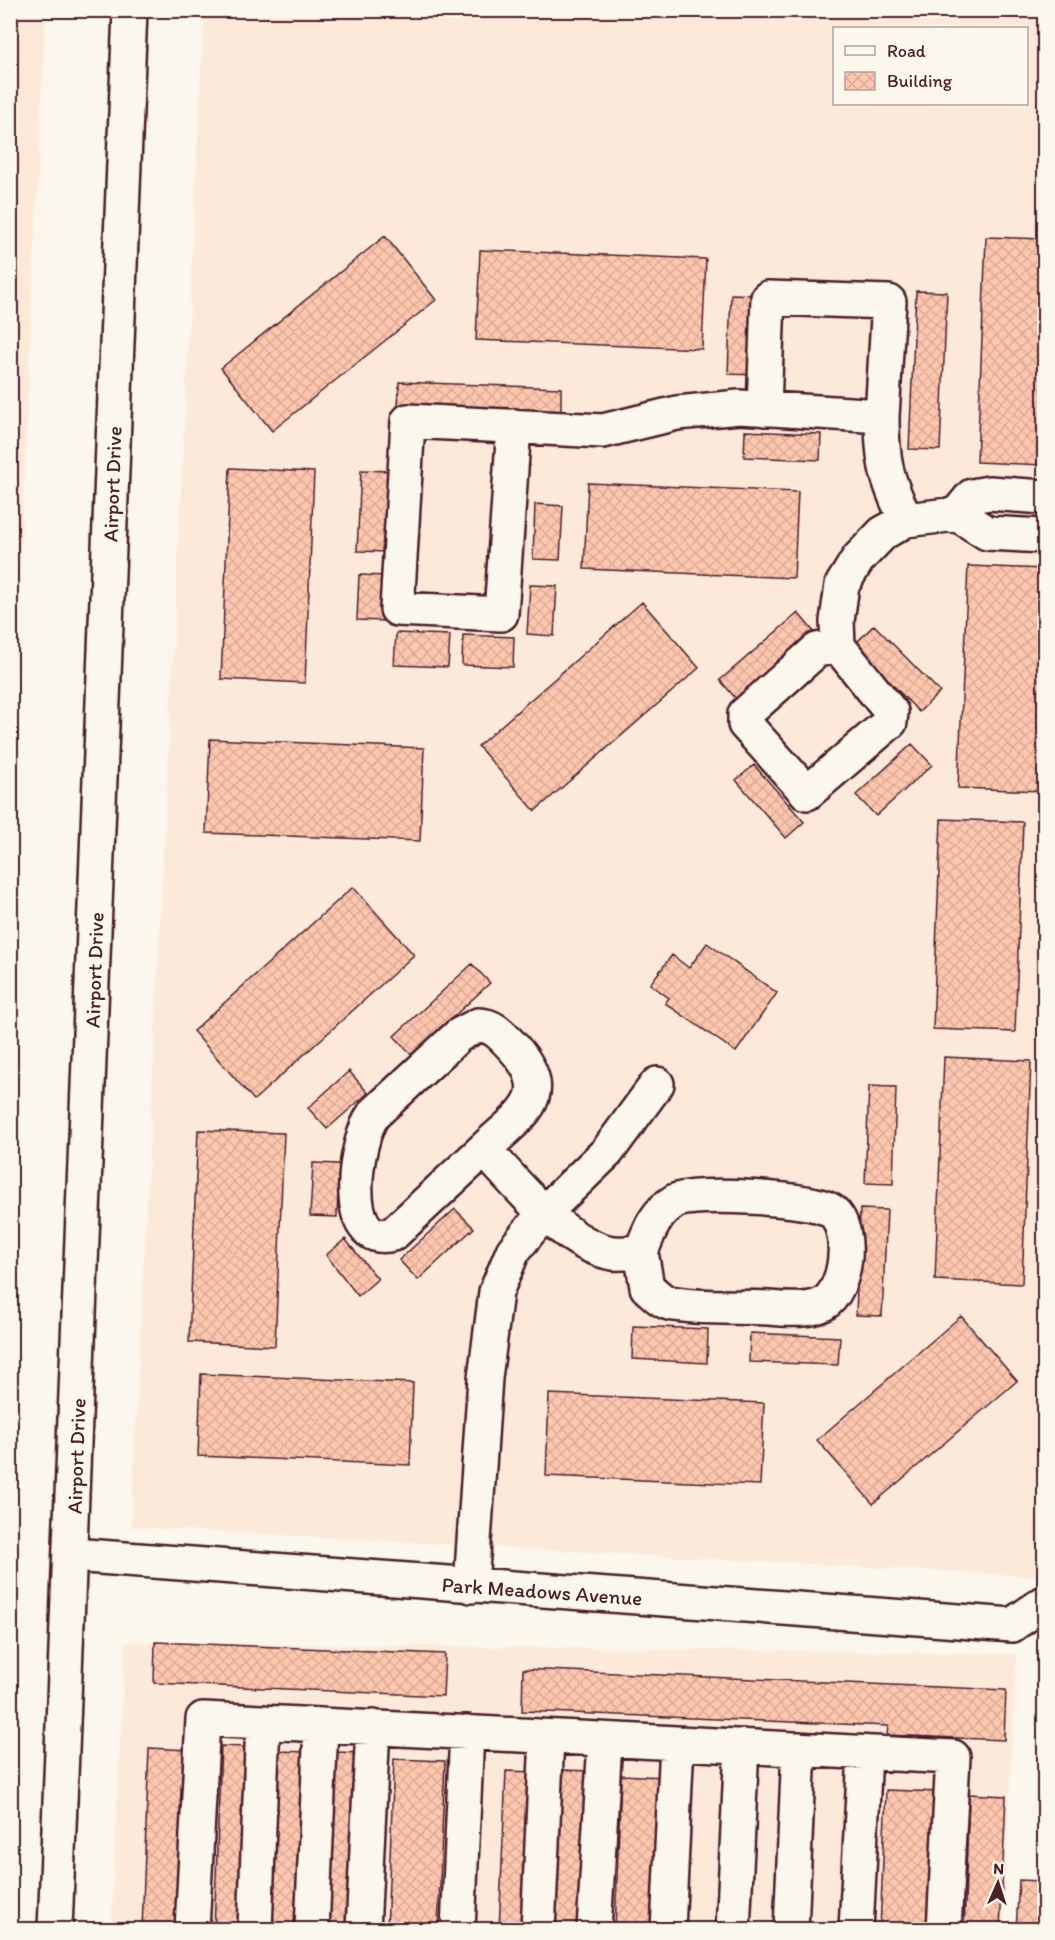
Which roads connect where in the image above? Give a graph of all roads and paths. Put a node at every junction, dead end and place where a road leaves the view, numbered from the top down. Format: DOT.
graph roads {
  1 [pos="130,10"];
  2 [pos="764,409"];
  3 [pos="882,416"];
  4 [pos="514,426"];
  5 [pos="1044,496"];
  6 [pos="957,514"];
  7 [pos="906,520"];
  8 [pos="1044,536"];
  9 [pos="838,645"];
  10 [pos="657,1084"];
  11 [pos="484,1149"];
  12 [pos="545,1212"];
  13 [pos="641,1252"];
  14 [pos="72,1555"];
  15 [pos="471,1586"];
  16 [pos="1044,1603"];
  17 [pos="263,1722"];
  18 [pos="321,1725"];
  19 [pos="373,1728"];
  20 [pos="467,1732"];
  21 [pos="547,1737"];
  22 [pos="605,1740"];
  23 [pos="677,1743"];
  24 [pos="742,1746"];
  25 [pos="799,1749"];
  26 [pos="865,1753"];
  27 [pos="55,1929"];
  28 [pos="192,1929"];
  29 [pos="255,1929"];
  30 [pos="312,1929"];
  31 [pos="363,1929"];
  32 [pos="458,1929"];
  33 [pos="538,1929"];
  34 [pos="594,1929"];
  35 [pos="668,1929"];
  36 [pos="733,1929"];
  37 [pos="791,1929"];
  38 [pos="856,1929"];
  39 [pos="944,1929"];
  1 -- 14 [label="main road, Airport Drive"];
  2 -- 3 [label="main road"];
  2 -- 3 [label="main road"];
  2 -- 4 [label="main road"];
  3 -- 7 [label="main road"];
  4 -- 4 [label="main road"];
  5 -- 6 [label="main road"];
  6 -- 7 [label="main road"];
  6 -- 8 [label="main road"];
  7 -- 9 [label="main road"];
  9 -- 9 [label="main road"];
  10 -- 12 [label="main road"];
  11 -- 11 [label="main road"];
  11 -- 12 [label="main road"];
  12 -- 13 [label="main road"];
  12 -- 15 [label="main road"];
  13 -- 13 [label="main road"];
  14 -- 15 [label="main road, Park Meadows Avenue"];
  14 -- 27 [label="main road, Airport Drive"];
  15 -- 16 [label="main road, Park Meadows Avenue"];
  17 -- 18 [label="main road"];
  17 -- 28 [label="main road"];
  17 -- 29 [label="main road"];
  18 -- 19 [label="main road"];
  18 -- 30 [label="main road"];
  19 -- 20 [label="main road"];
  19 -- 31 [label="main road"];
  20 -- 21 [label="main road"];
  20 -- 32 [label="main road"];
  21 -- 22 [label="main road"];
  21 -- 33 [label="main road"];
  22 -- 23 [label="main road"];
  22 -- 34 [label="main road"];
  23 -- 24 [label="main road"];
  23 -- 35 [label="main road"];
  24 -- 25 [label="main road"];
  24 -- 36 [label="main road"];
  25 -- 26 [label="main road"];
  25 -- 37 [label="main road"];
  26 -- 38 [label="main road"];
  26 -- 39 [label="main road"];
}
